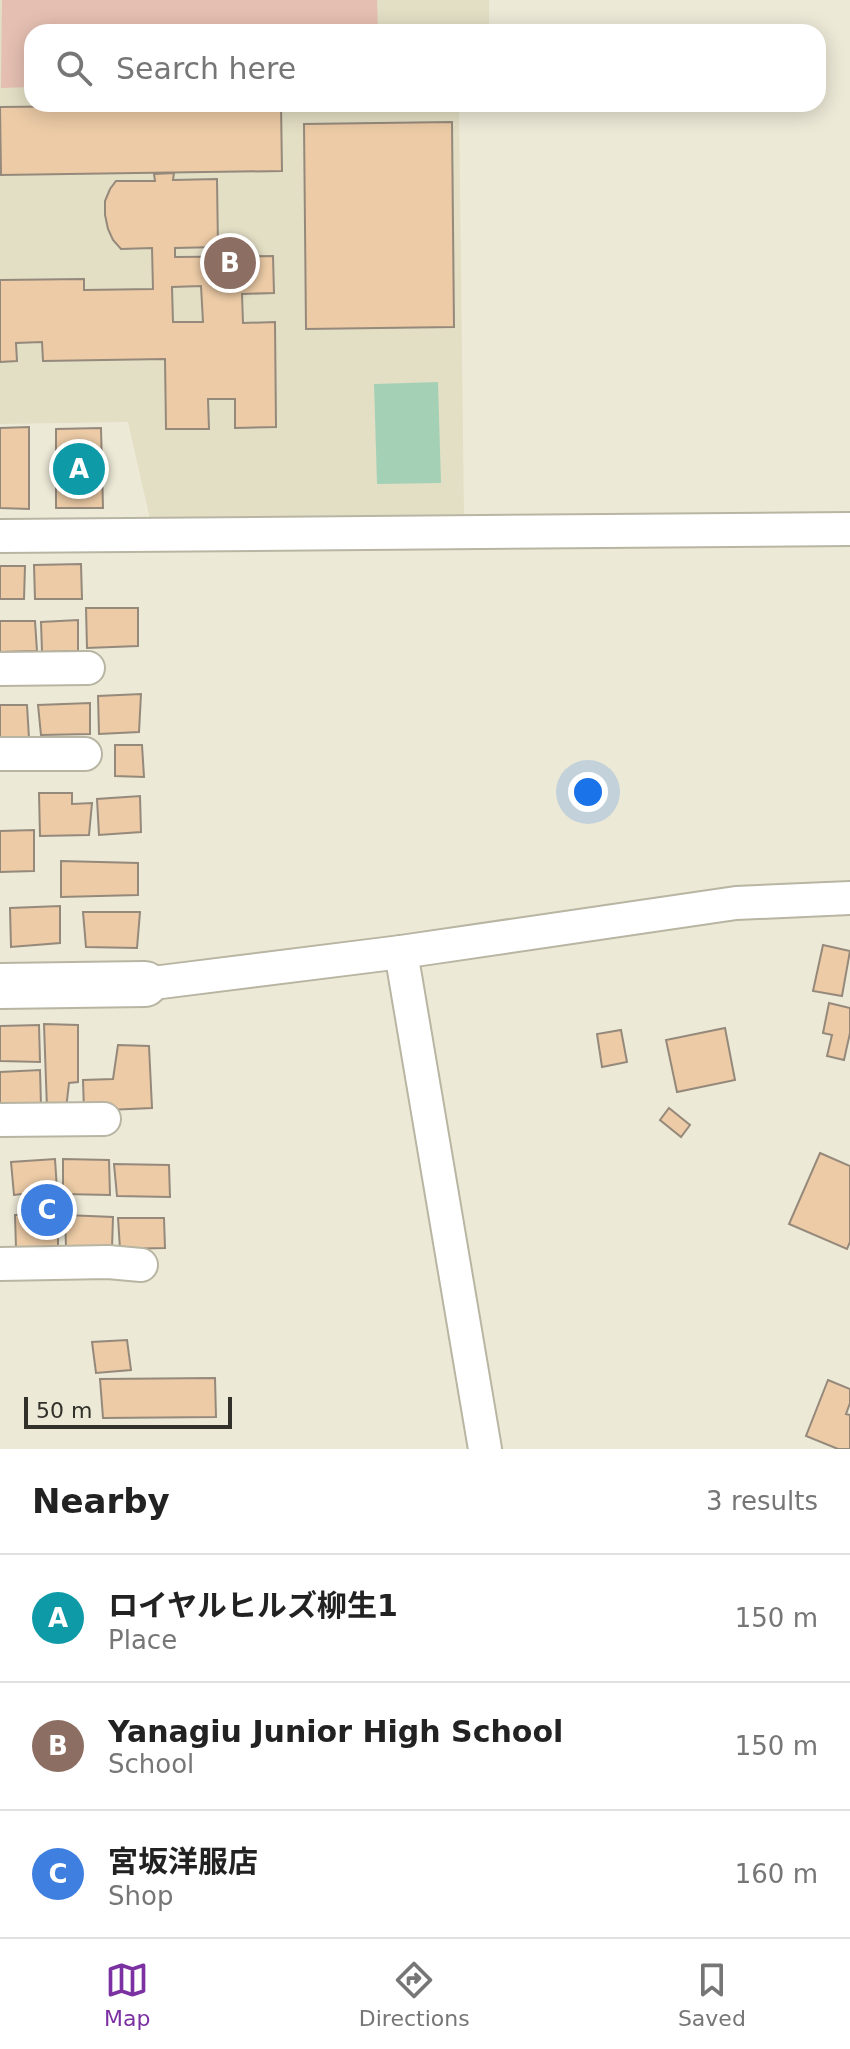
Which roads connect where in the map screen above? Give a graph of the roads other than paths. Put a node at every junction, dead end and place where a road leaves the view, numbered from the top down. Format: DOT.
graph roads {
  1 [pos="850,529"];
  2 [pos="0,536"];
  3 [pos="88,668"];
  4 [pos="0,669"];
  5 [pos="0,754"];
  6 [pos="85,754"];
  7 [pos="850,898"];
  8 [pos="401,952"];
  9 [pos="145,984"];
  10 [pos="0,986"];
  11 [pos="104,1119"];
  12 [pos="0,1120"];
  13 [pos="0,1264"];
  14 [pos="141,1265"];
  15 [pos="485,1449"];
  1 -- 2 [label="street"];
  3 -- 4 [label="street"];
  5 -- 6 [label="street"];
  7 -- 8 [label="street"];
  8 -- 9 [label="street"];
  8 -- 15 [label="street"];
  9 -- 10 [label="street"];
  11 -- 12 [label="street"];
  13 -- 14 [label="street"];
}
